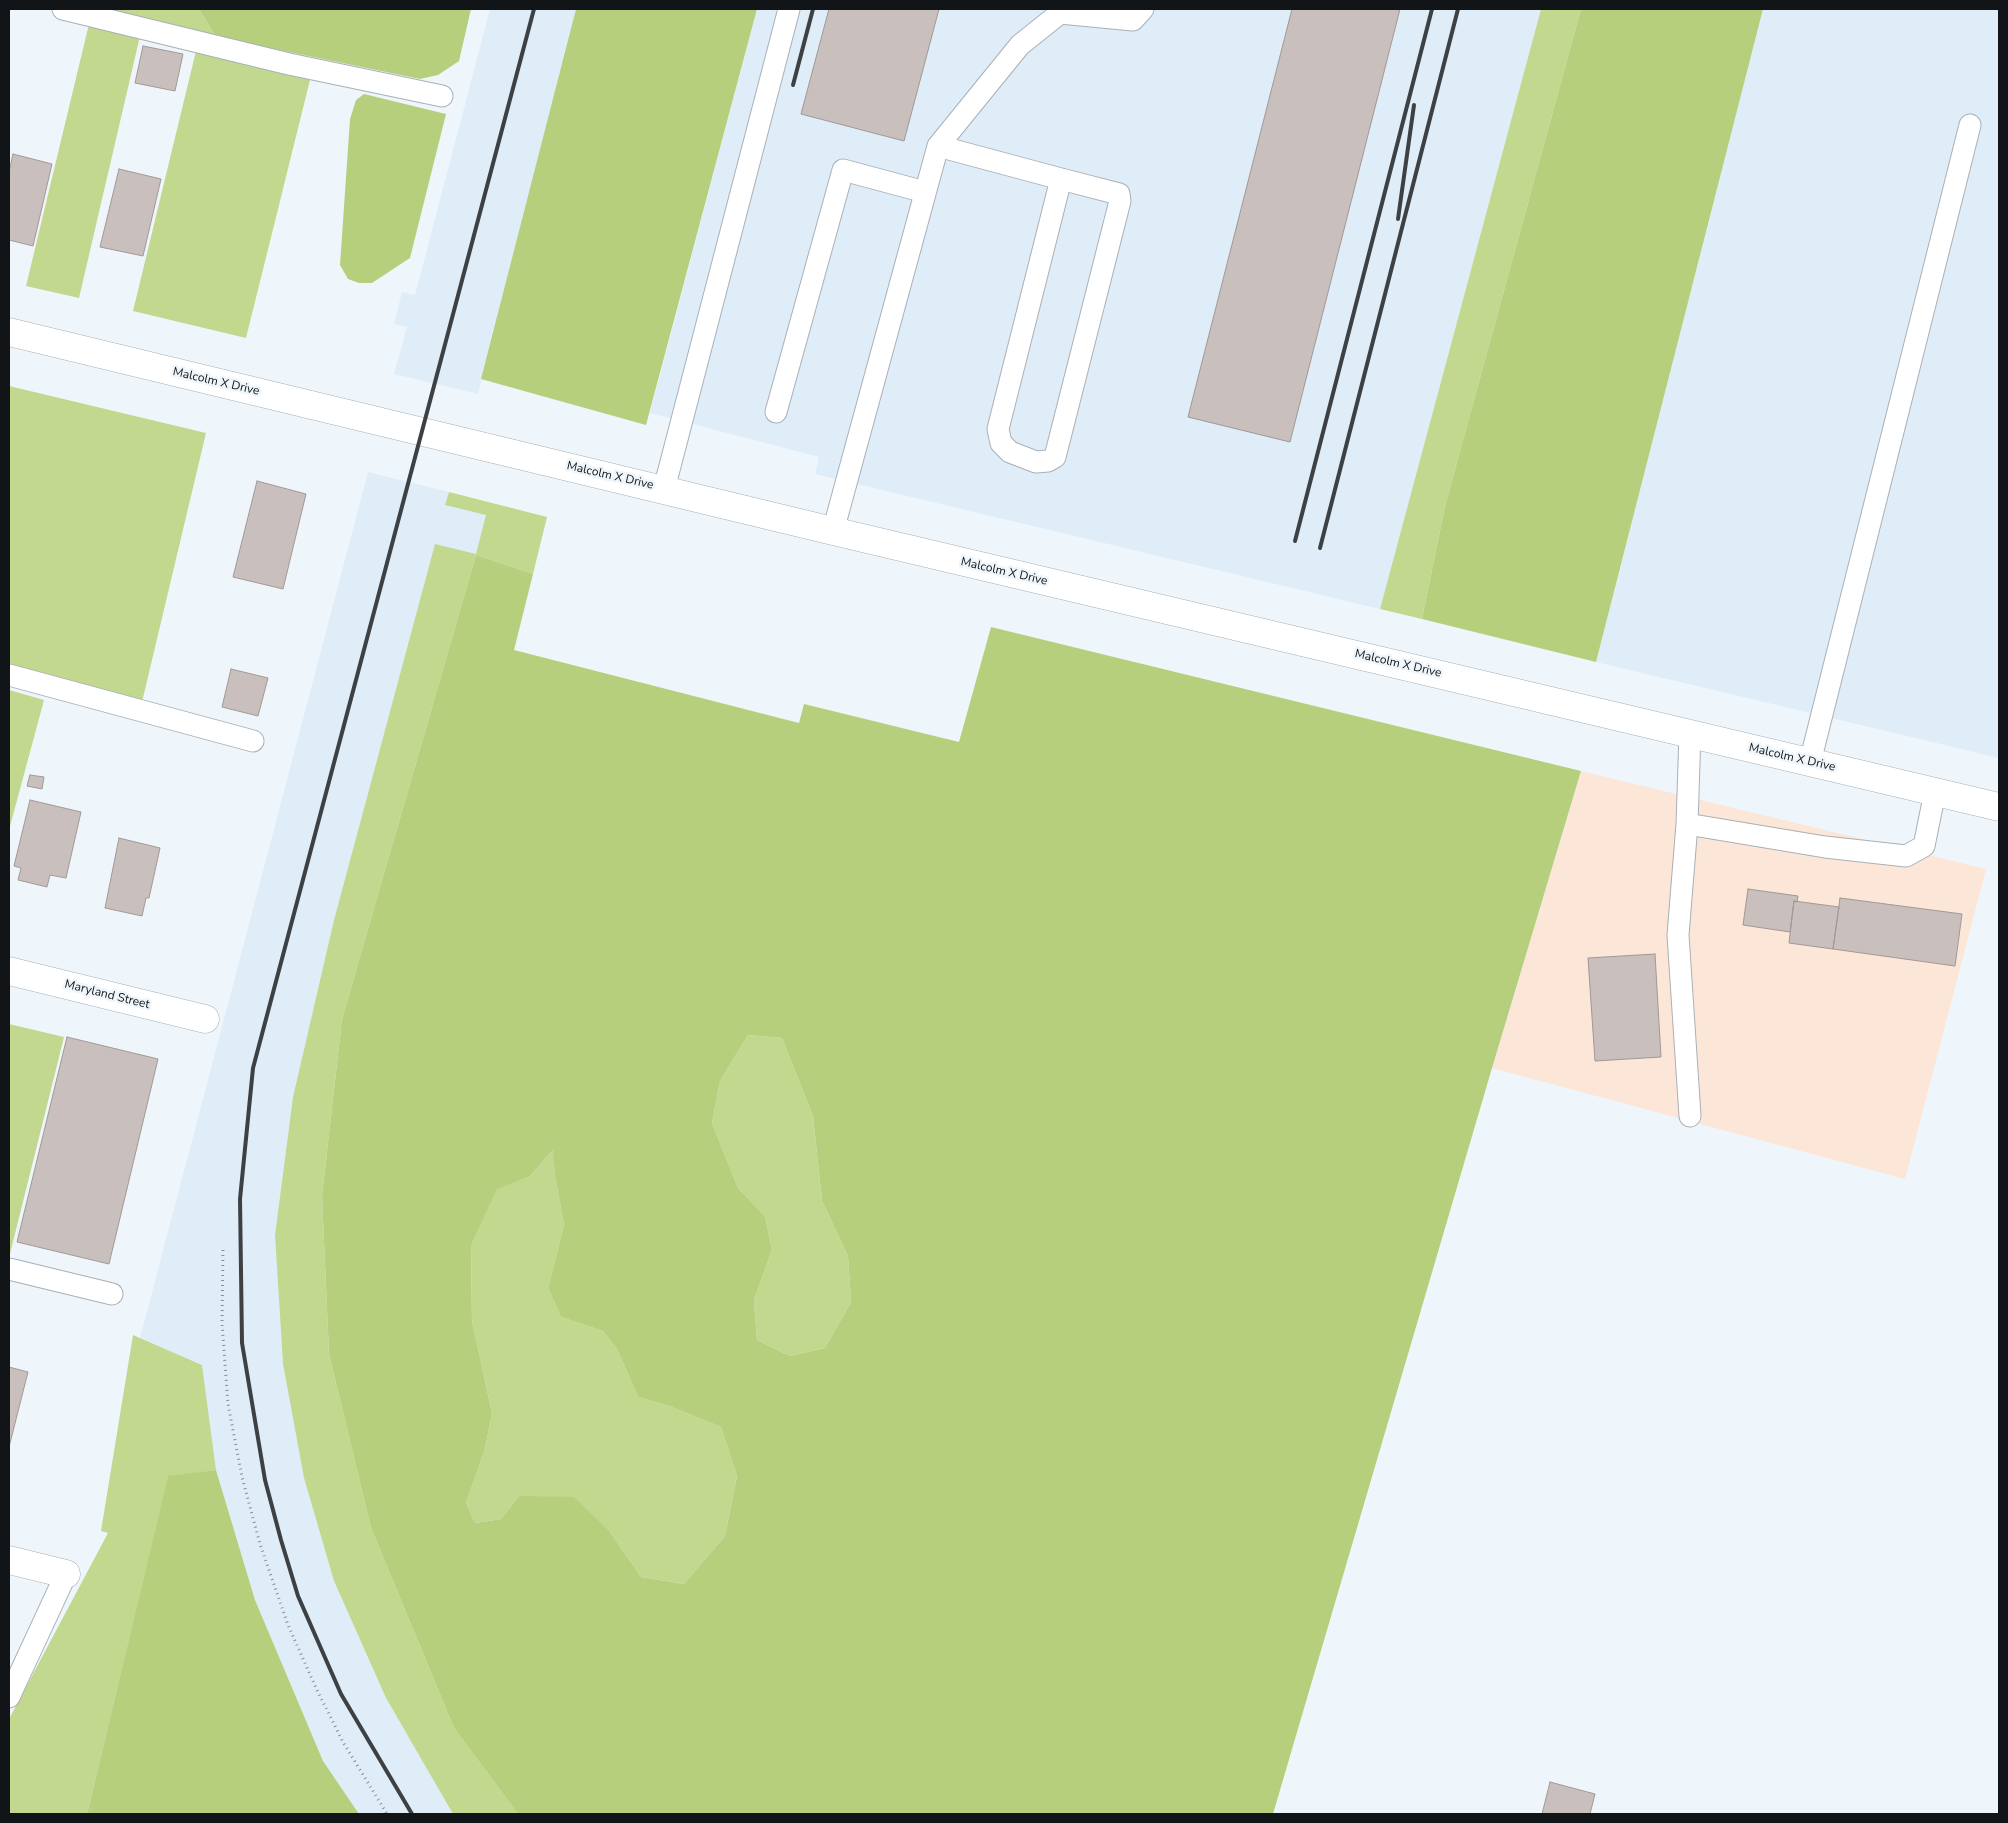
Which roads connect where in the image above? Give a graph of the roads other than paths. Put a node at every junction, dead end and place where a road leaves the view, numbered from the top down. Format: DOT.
graph roads {
  1 [pos="63,9"];
  2 [pos="789,9"];
  3 [pos="1143,9"];
  4 [pos="1060,11"];
  5 [pos="442,96"];
  6 [pos="1970,125"];
  7 [pos="938,146"];
  8 [pos="1061,179"];
  9 [pos="925,192"];
  10 [pos="9,332"];
  11 [pos="776,412"];
  12 [pos="664,489"];
  13 [pos="833,531"];
  14 [pos="9,675"];
  15 [pos="1690,733"];
  16 [pos="253,741"];
  17 [pos="1810,762"];
  18 [pos="1935,792"];
  19 [pos="1999,807"];
  20 [pos="1687,824"];
  21 [pos="9,971"];
  22 [pos="205,1019"];
  23 [pos="1690,1116"];
  24 [pos="9,1269"];
  25 [pos="112,1294"];
  26 [pos="9,1560"];
  27 [pos="66,1574"];
  28 [pos="9,1697"];
  1 -- 5 [label="lane"];
  2 -- 12 [label="lane"];
  3 -- 4 [label="lane"];
  4 -- 7 [label="lane"];
  6 -- 17 [label="lane"];
  7 -- 8 [label="lane"];
  7 -- 9 [label="lane"];
  8 -- 8 [label="lane"];
  9 -- 11 [label="lane"];
  9 -- 13 [label="lane"];
  10 -- 12 [label="street, Malcolm X Drive"];
  12 -- 13 [label="street, Malcolm X Drive"];
  13 -- 15 [label="street, Malcolm X Drive"];
  14 -- 16 [label="lane"];
  15 -- 17 [label="street, Malcolm X Drive"];
  15 -- 20 [label="lane"];
  17 -- 18 [label="street, Malcolm X Drive"];
  18 -- 19 [label="street, Malcolm X Drive"];
  18 -- 20 [label="lane"];
  20 -- 23 [label="lane"];
  21 -- 22 [label="street, Maryland Street"];
  24 -- 25 [label="lane"];
  26 -- 27 [label="street"];
  27 -- 28 [label="lane"];
}
